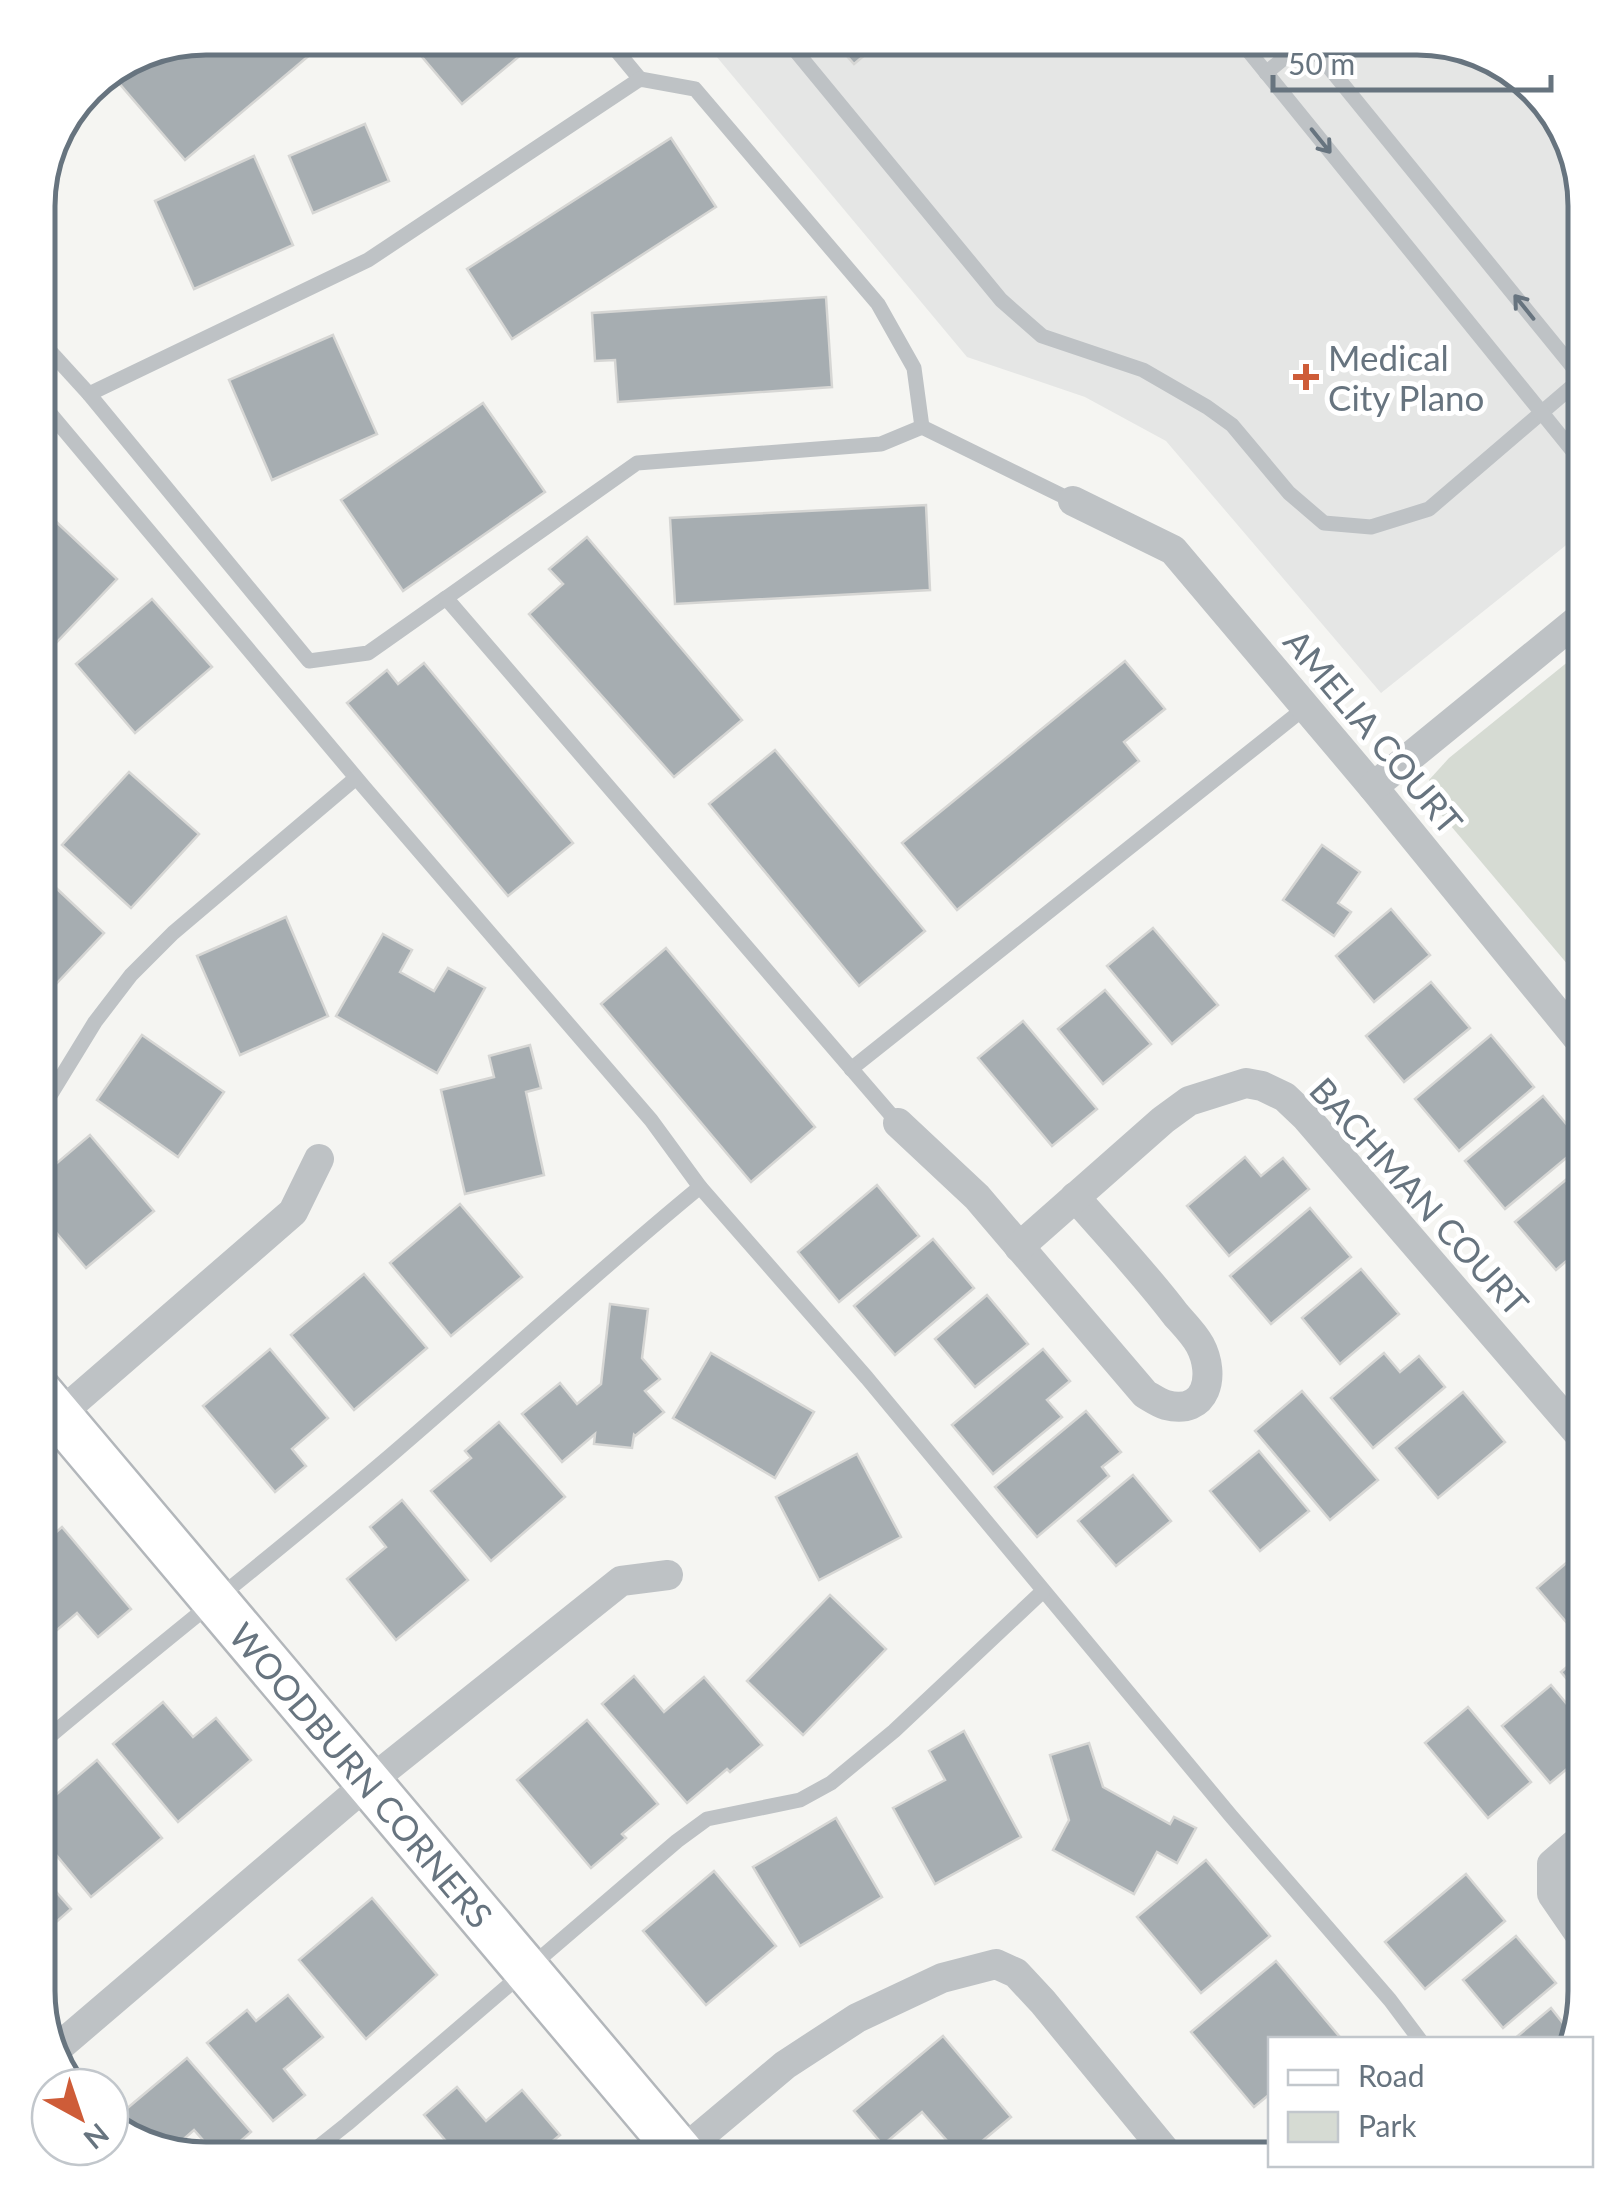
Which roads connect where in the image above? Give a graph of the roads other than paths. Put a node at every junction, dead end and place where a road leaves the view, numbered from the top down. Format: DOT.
graph roads {
  1 [pos="620,55"];
  2 [pos="798,55"];
  3 [pos="1252,55"];
  4 [pos="1287,55"];
  5 [pos="1320,55"];
  6 [pos="1266,73"];
  7 [pos="640,79"];
  8 [pos="55,357"];
  9 [pos="1568,360"];
  10 [pos="1568,392"];
  11 [pos="89,394"];
  12 [pos="1541,412"];
  13 [pos="55,420"];
  14 [pos="922,427"];
  15 [pos="1568,444"];
  16 [pos="1073,501"];
  17 [pos="446,598"];
  18 [pos="1568,629"];
  19 [pos="1306,707"];
  20 [pos="356,778"];
  21 [pos="1373,787"];
  22 [pos="1568,1025"];
  23 [pos="851,1070"];
  24 [pos="55,1087"];
  25 [pos="898,1123"];
  26 [pos="319,1158"];
  27 [pos="700,1188"];
  28 [pos="1076,1197"];
  29 [pos="1019,1248"];
  30 [pos="55,1404"];
  31 [pos="1568,1420"];
  32 [pos="55,1425"];
  33 [pos="668,1575"];
  34 [pos="1043,1591"];
  35 [pos="216,1602"];
  36 [pos="55,1732"];
  37 [pos="368,1783"];
  38 [pos="1568,1850"];
  39 [pos="1568,1917"];
  40 [pos="524,1970"];
  41 [pos="1418,2037"];
  42 [pos="65,2043"];
  43 [pos="324,2142"];
  44 [pos="667,2142"];
  45 [pos="697,2142"];
  46 [pos="1157,2142"];
  1 -- 7 [label="lane"];
  2 -- 12 [label="lane"];
  3 -- 6 [label="lane"];
  4 -- 6 [label="lane"];
  9 -- 5 [label="lane, one-way"];
  6 -- 12 [label="lane, one-way"];
  7 -- 11 [label="lane"];
  7 -- 14 [label="lane"];
  8 -- 11 [label="lane"];
  10 -- 12 [label="lane"];
  11 -- 17 [label="lane"];
  12 -- 15 [label="lane"];
  13 -- 20 [label="lane"];
  14 -- 16 [label="lane"];
  14 -- 17 [label="lane"];
  16 -- 19 [label="street, AMELIA COURT"];
  17 -- 23 [label="lane"];
  18 -- 21 [label="street"];
  19 -- 21 [label="street, AMELIA COURT"];
  19 -- 23 [label="lane"];
  20 -- 24 [label="lane"];
  20 -- 27 [label="lane"];
  21 -- 22 [label="street, AMELIA COURT"];
  23 -- 25 [label="lane"];
  25 -- 29 [label="street"];
  26 -- 30 [label="street"];
  27 -- 34 [label="lane"];
  27 -- 35 [label="lane"];
  28 -- 29 [label="street, BACHMAN COURT"];
  28 -- 29 [label="street"];
  28 -- 31 [label="street, BACHMAN COURT"];
  32 -- 35 [label="street, WOODBURN CORNERS"];
  33 -- 37 [label="street"];
  34 -- 40 [label="lane"];
  34 -- 41 [label="lane"];
  35 -- 36 [label="lane"];
  35 -- 37 [label="street, WOODBURN CORNERS"];
  37 -- 40 [label="street, WOODBURN CORNERS"];
  37 -- 42 [label="street"];
  38 -- 39 [label="street"];
  40 -- 43 [label="lane"];
  40 -- 44 [label="street, WOODBURN CORNERS"];
  45 -- 46 [label="street"];
}
